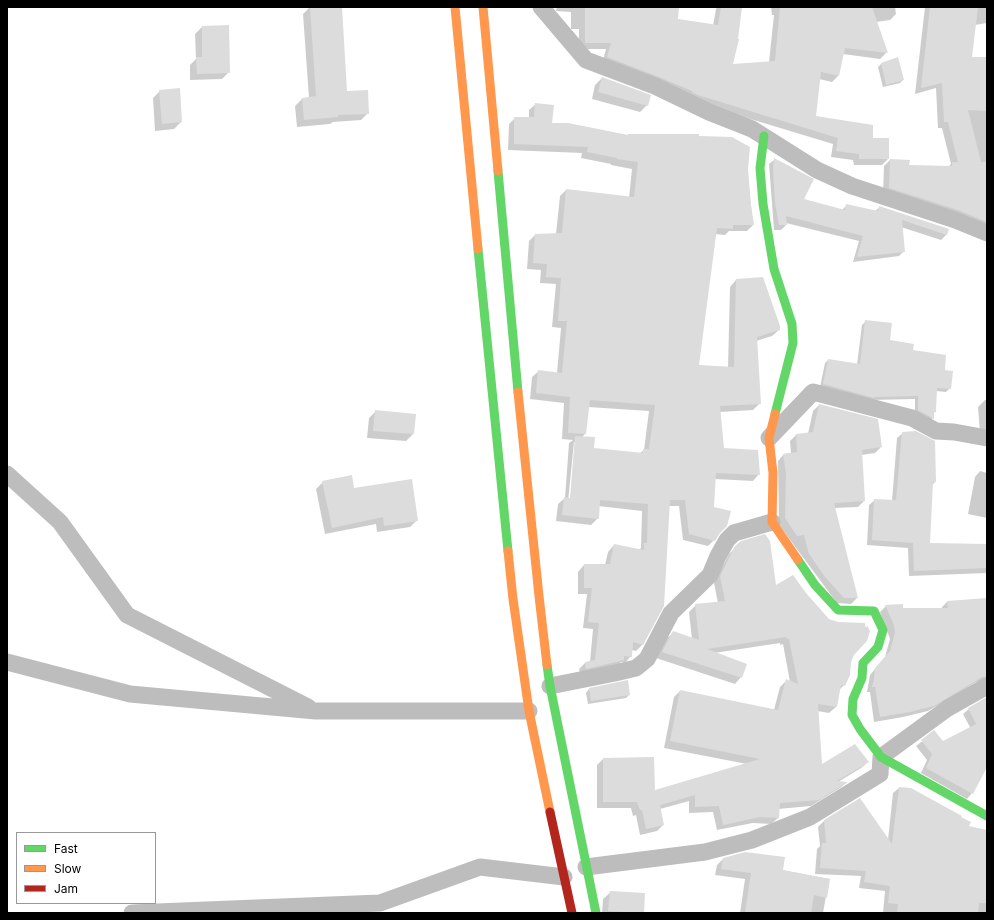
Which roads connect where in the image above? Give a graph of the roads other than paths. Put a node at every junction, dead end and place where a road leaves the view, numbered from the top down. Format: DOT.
graph roads {
  1 [pos="455,7"];
  2 [pos="483,7"];
  3 [pos="541,7"];
  4 [pos="764,136"];
  5 [pos="987,233"];
  6 [pos="768,438"];
  7 [pos="987,438"];
  8 [pos="7,474"];
  9 [pos="772,522"];
  10 [pos="7,662"];
  11 [pos="550,686"];
  12 [pos="987,686"];
  13 [pos="529,710"];
  14 [pos="316,711"];
  15 [pos="881,757"];
  16 [pos="987,816"];
  17 [pos="586,867"];
  18 [pos="564,878"];
  19 [pos="132,913"];
  20 [pos="572,913"];
  21 [pos="596,913"];
  1 -- 13 [label="main road"];
  2 -- 11 [label="main road"];
  3 -- 4 [label="street"];
  4 -- 5 [label="street"];
  4 -- 6 [label="main road"];
  6 -- 7 [label="street"];
  6 -- 9 [label="main road"];
  8 -- 14 [label="street"];
  9 -- 11 [label="street"];
  9 -- 15 [label="main road"];
  10 -- 14 [label="street"];
  11 -- 17 [label="main road"];
  12 -- 15 [label="street"];
  13 -- 14 [label="street"];
  13 -- 18 [label="main road"];
  15 -- 16 [label="main road"];
  15 -- 17 [label="street"];
  17 -- 21 [label="main road"];
  18 -- 19 [label="street"];
  18 -- 20 [label="main road"];
}
